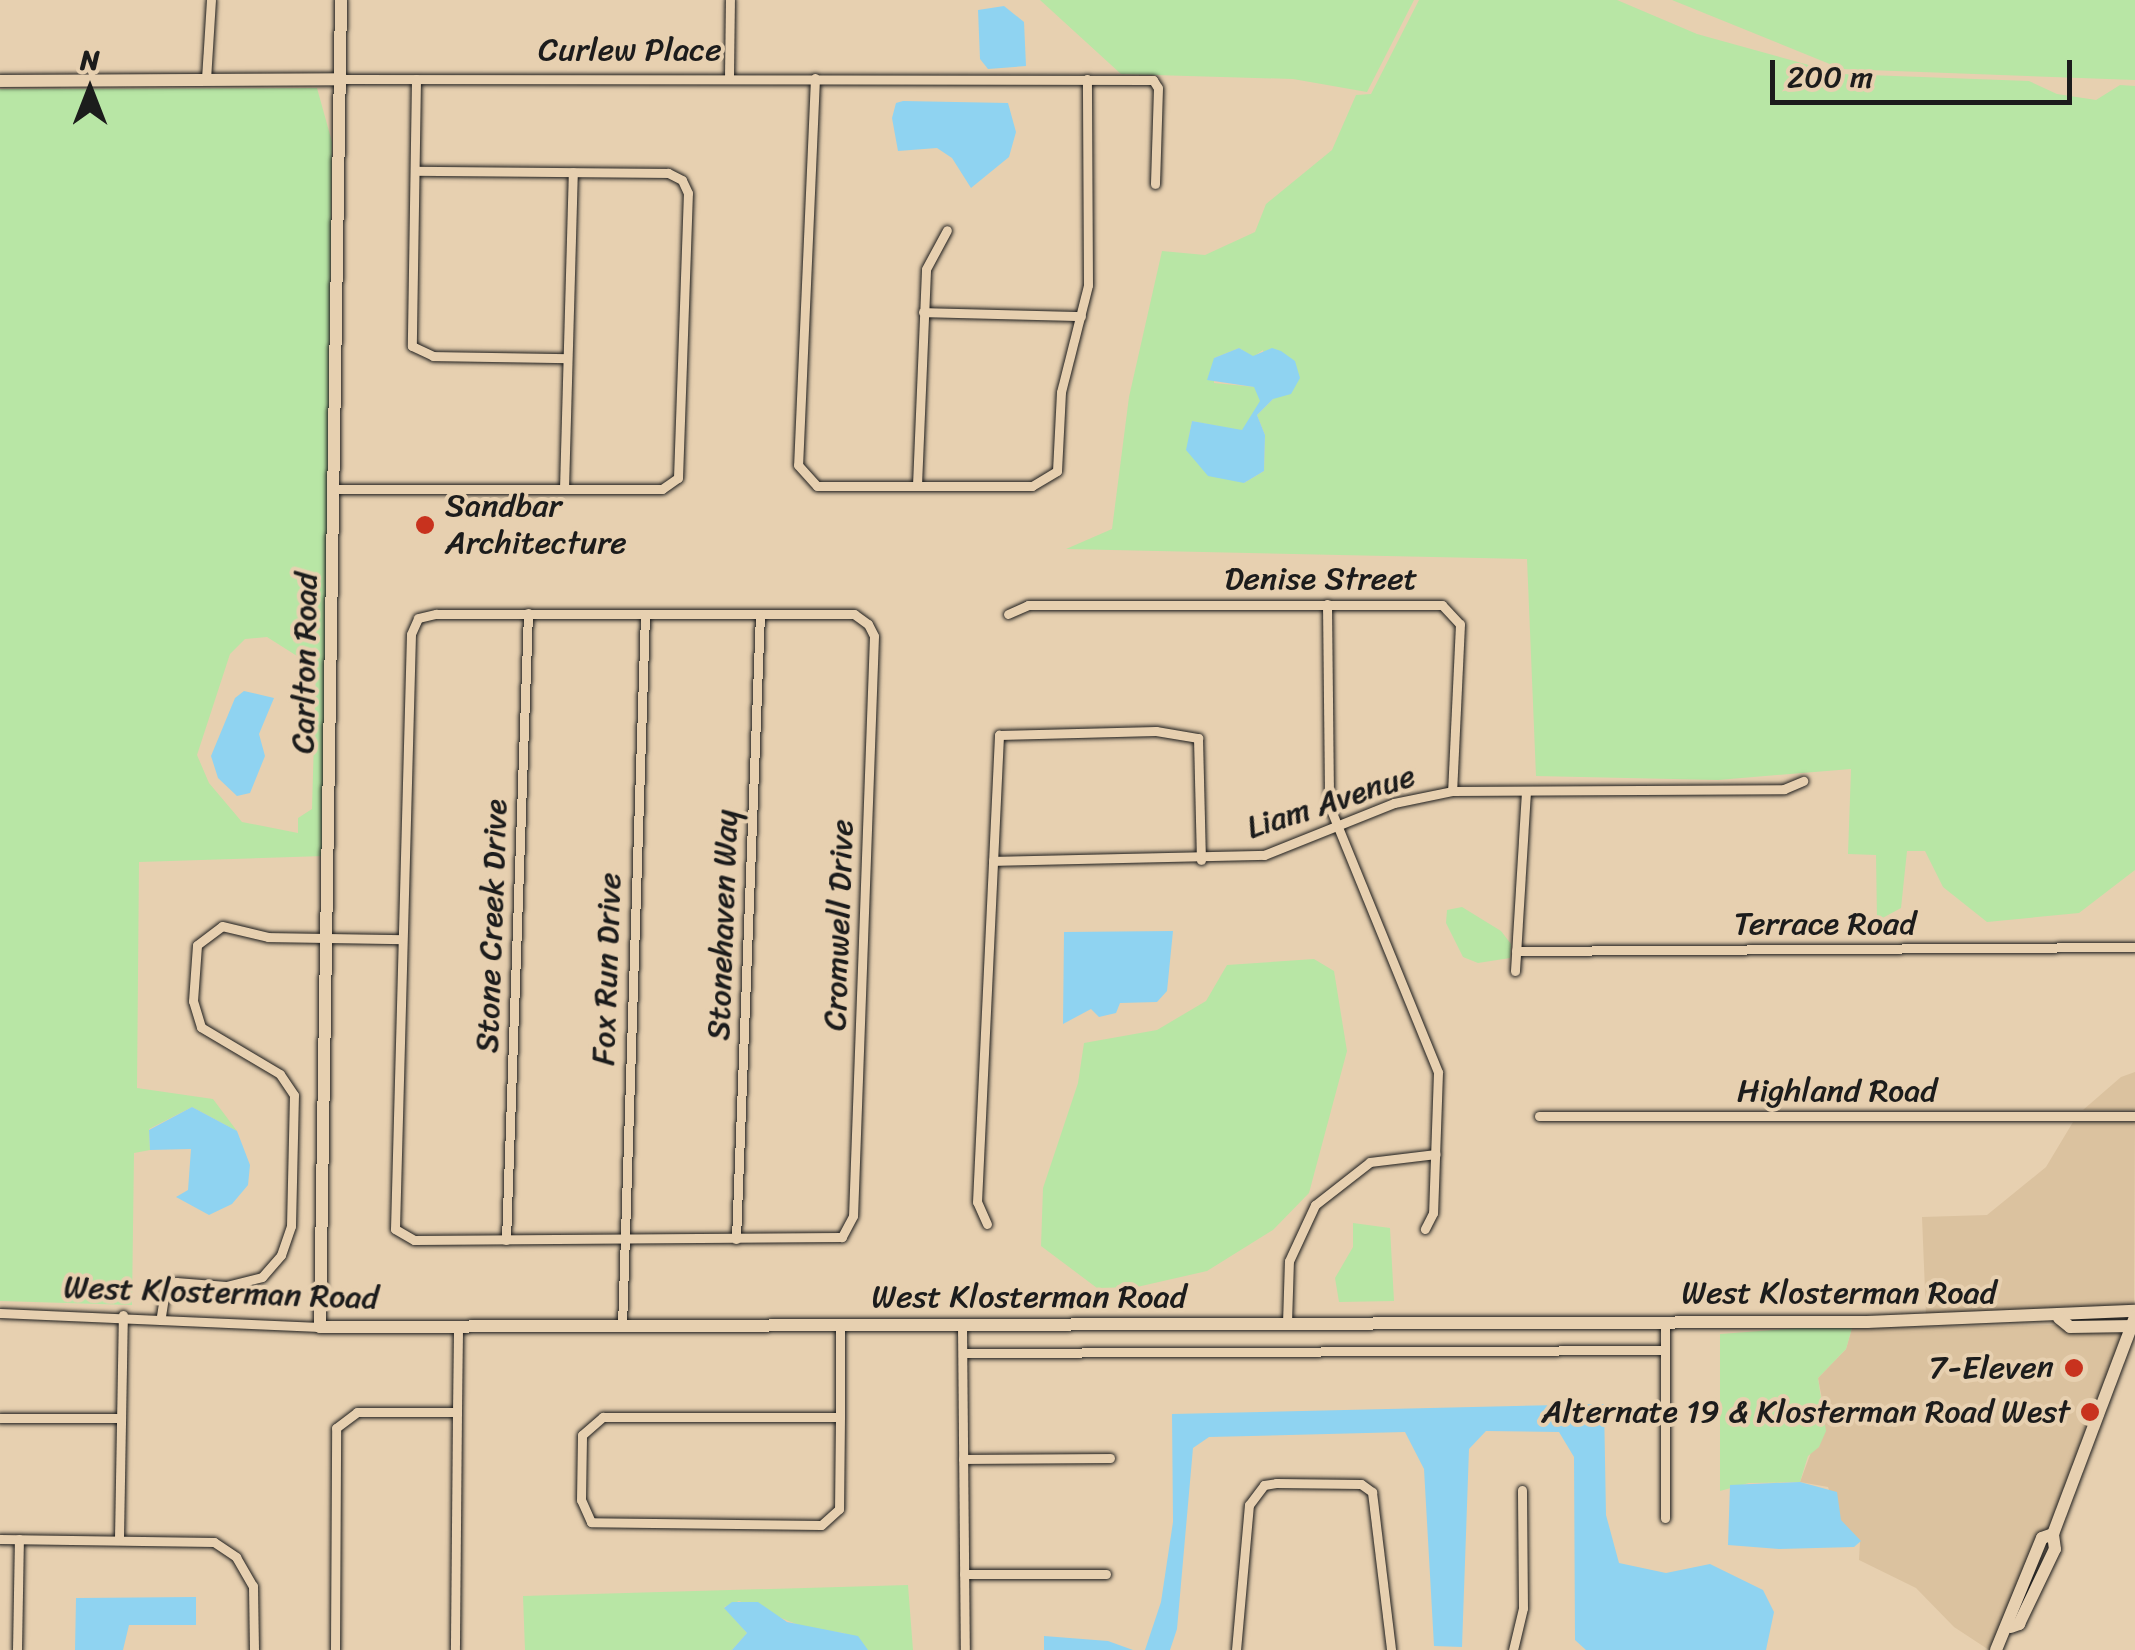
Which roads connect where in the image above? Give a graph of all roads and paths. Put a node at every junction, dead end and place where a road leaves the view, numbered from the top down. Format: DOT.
graph roads {
  1 [pos="210,0"];
  2 [pos="341,0"];
  3 [pos="730,0"];
  4 [pos="729,77"];
  5 [pos="416,78"];
  6 [pos="816,78"];
  7 [pos="342,79"];
  8 [pos="1086,79"];
  9 [pos="206,80"];
  10 [pos="0,81"];
  11 [pos="415,171"];
  12 [pos="573,172"];
  13 [pos="1155,184"];
  14 [pos="947,230"];
  15 [pos="923,312"];
  16 [pos="1081,316"];
  17 [pos="566,358"];
  18 [pos="917,485"];
  19 [pos="336,489"];
  20 [pos="564,489"];
  21 [pos="1326,604"];
  22 [pos="528,614"];
  23 [pos="644,614"];
  24 [pos="760,614"];
  25 [pos="1008,614"];
  26 [pos="1802,781"];
  27 [pos="1452,791"];
  28 [pos="1526,791"];
  29 [pos="1338,827"];
  30 [pos="1202,860"];
  31 [pos="993,861"];
  32 [pos="328,938"];
  33 [pos="401,939"];
  34 [pos="2135,947"];
  35 [pos="1516,950"];
  36 [pos="1515,971"];
  37 [pos="1538,1116"];
  38 [pos="2135,1116"];
  39 [pos="1436,1154"];
  40 [pos="987,1224"];
  41 [pos="1425,1229"];
  42 [pos="736,1239"];
  43 [pos="506,1240"];
  44 [pos="622,1240"];
  45 [pos="0,1313"];
  46 [pos="123,1315"];
  47 [pos="161,1316"];
  48 [pos="2134,1320"];
  49 [pos="1666,1322"];
  50 [pos="1288,1323"];
  51 [pos="962,1325"];
  52 [pos="840,1326"];
  53 [pos="320,1327"];
  54 [pos="622,1327"];
  55 [pos="458,1328"];
  56 [pos="1666,1350"];
  57 [pos="963,1353"];
  58 [pos="458,1412"];
  59 [pos="840,1417"];
  60 [pos="0,1418"];
  61 [pos="120,1418"];
  62 [pos="1110,1458"];
  63 [pos="963,1459"];
  64 [pos="1522,1490"];
  65 [pos="1665,1518"];
  66 [pos="119,1538"];
  67 [pos="0,1539"];
  68 [pos="19,1539"];
  69 [pos="964,1574"];
  70 [pos="1106,1574"];
  71 [pos="17,1650"];
  72 [pos="254,1650"];
  73 [pos="335,1650"];
  74 [pos="455,1650"];
  75 [pos="964,1650"];
  76 [pos="1236,1650"];
  77 [pos="1391,1650"];
  78 [pos="1514,1650"];
  79 [pos="1996,1650"];
  1 -- 9 [label="street"];
  2 -- 7 [label="street, Carlton Road"];
  3 -- 4 [label="street"];
  4 -- 5 [label="street, Curlew Place"];
  4 -- 6 [label="street, Curlew Place"];
  5 -- 7 [label="street, Curlew Place"];
  5 -- 11 [label="street"];
  6 -- 8 [label="street, Curlew Place"];
  6 -- 18 [label="street"];
  7 -- 9 [label="street, Curlew Place"];
  7 -- 19 [label="street, Carlton Road"];
  8 -- 13 [label="street, Curlew Place"];
  8 -- 16 [label="street"];
  9 -- 10 [label="street, Curlew Place"];
  11 -- 12 [label="street"];
  11 -- 17 [label="street"];
  12 -- 17 [label="street"];
  12 -- 20 [label="street"];
  14 -- 15 [label="street"];
  15 -- 16 [label="street"];
  15 -- 18 [label="street"];
  16 -- 18 [label="street"];
  17 -- 20 [label="street"];
  19 -- 20 [label="street"];
  19 -- 32 [label="street, Carlton Road"];
  21 -- 25 [label="street, Denise Street"];
  21 -- 27 [label="street, Denise Street"];
  21 -- 29 [label="street"];
  22 -- 23 [label="street"];
  22 -- 33 [label="street"];
  22 -- 43 [label="street, Stone Creek Drive"];
  23 -- 24 [label="street"];
  23 -- 44 [label="street, Fox Run Drive"];
  24 -- 42 [label="street, Stonehaven Way"];
  24 -- 42 [label="street, Cromwell Drive"];
  26 -- 28 [label="street, Liam Avenue"];
  27 -- 28 [label="street, Liam Avenue"];
  27 -- 29 [label="street, Liam Avenue"];
  28 -- 35 [label="street"];
  29 -- 30 [label="street, Liam Avenue"];
  29 -- 39 [label="street"];
  30 -- 31 [label="street, Liam Avenue"];
  30 -- 31 [label="street"];
  31 -- 40 [label="street"];
  32 -- 33 [label="street"];
  32 -- 47 [label="street"];
  32 -- 53 [label="street, Carlton Road"];
  33 -- 43 [label="street"];
  34 -- 35 [label="street, Terrace Road"];
  35 -- 36 [label="street"];
  37 -- 38 [label="street, Highland Road"];
  39 -- 41 [label="street"];
  39 -- 50 [label="street"];
  42 -- 44 [label="street"];
  43 -- 44 [label="street"];
  44 -- 54 [label="street, Fox Run Drive"];
  45 -- 46 [label="street, West Klosterman Road"];
  46 -- 47 [label="street, West Klosterman Road"];
  46 -- 61 [label="street"];
  47 -- 53 [label="street, West Klosterman Road"];
  48 -- 49 [label="street, West Klosterman Road"];
  48 -- 79 [label="street"];
  49 -- 50 [label="street, West Klosterman Road"];
  49 -- 56 [label="street"];
  50 -- 51 [label="street, West Klosterman Road"];
  51 -- 52 [label="street, West Klosterman Road"];
  51 -- 57 [label="street"];
  52 -- 54 [label="street, West Klosterman Road"];
  52 -- 59 [label="street"];
  53 -- 55 [label="street, West Klosterman Road"];
  54 -- 55 [label="street, West Klosterman Road"];
  55 -- 58 [label="street"];
  56 -- 57 [label="street"];
  56 -- 65 [label="street"];
  57 -- 63 [label="street"];
  58 -- 73 [label="street"];
  58 -- 74 [label="street"];
  59 -- 59 [label="street"];
  60 -- 61 [label="street"];
  61 -- 66 [label="street"];
  62 -- 63 [label="street"];
  63 -- 69 [label="street"];
  64 -- 78 [label="street"];
  66 -- 68 [label="street"];
  66 -- 72 [label="street"];
  67 -- 68 [label="street"];
  68 -- 71 [label="street"];
  69 -- 70 [label="street"];
  69 -- 75 [label="street"];
  76 -- 77 [label="street"];
}
